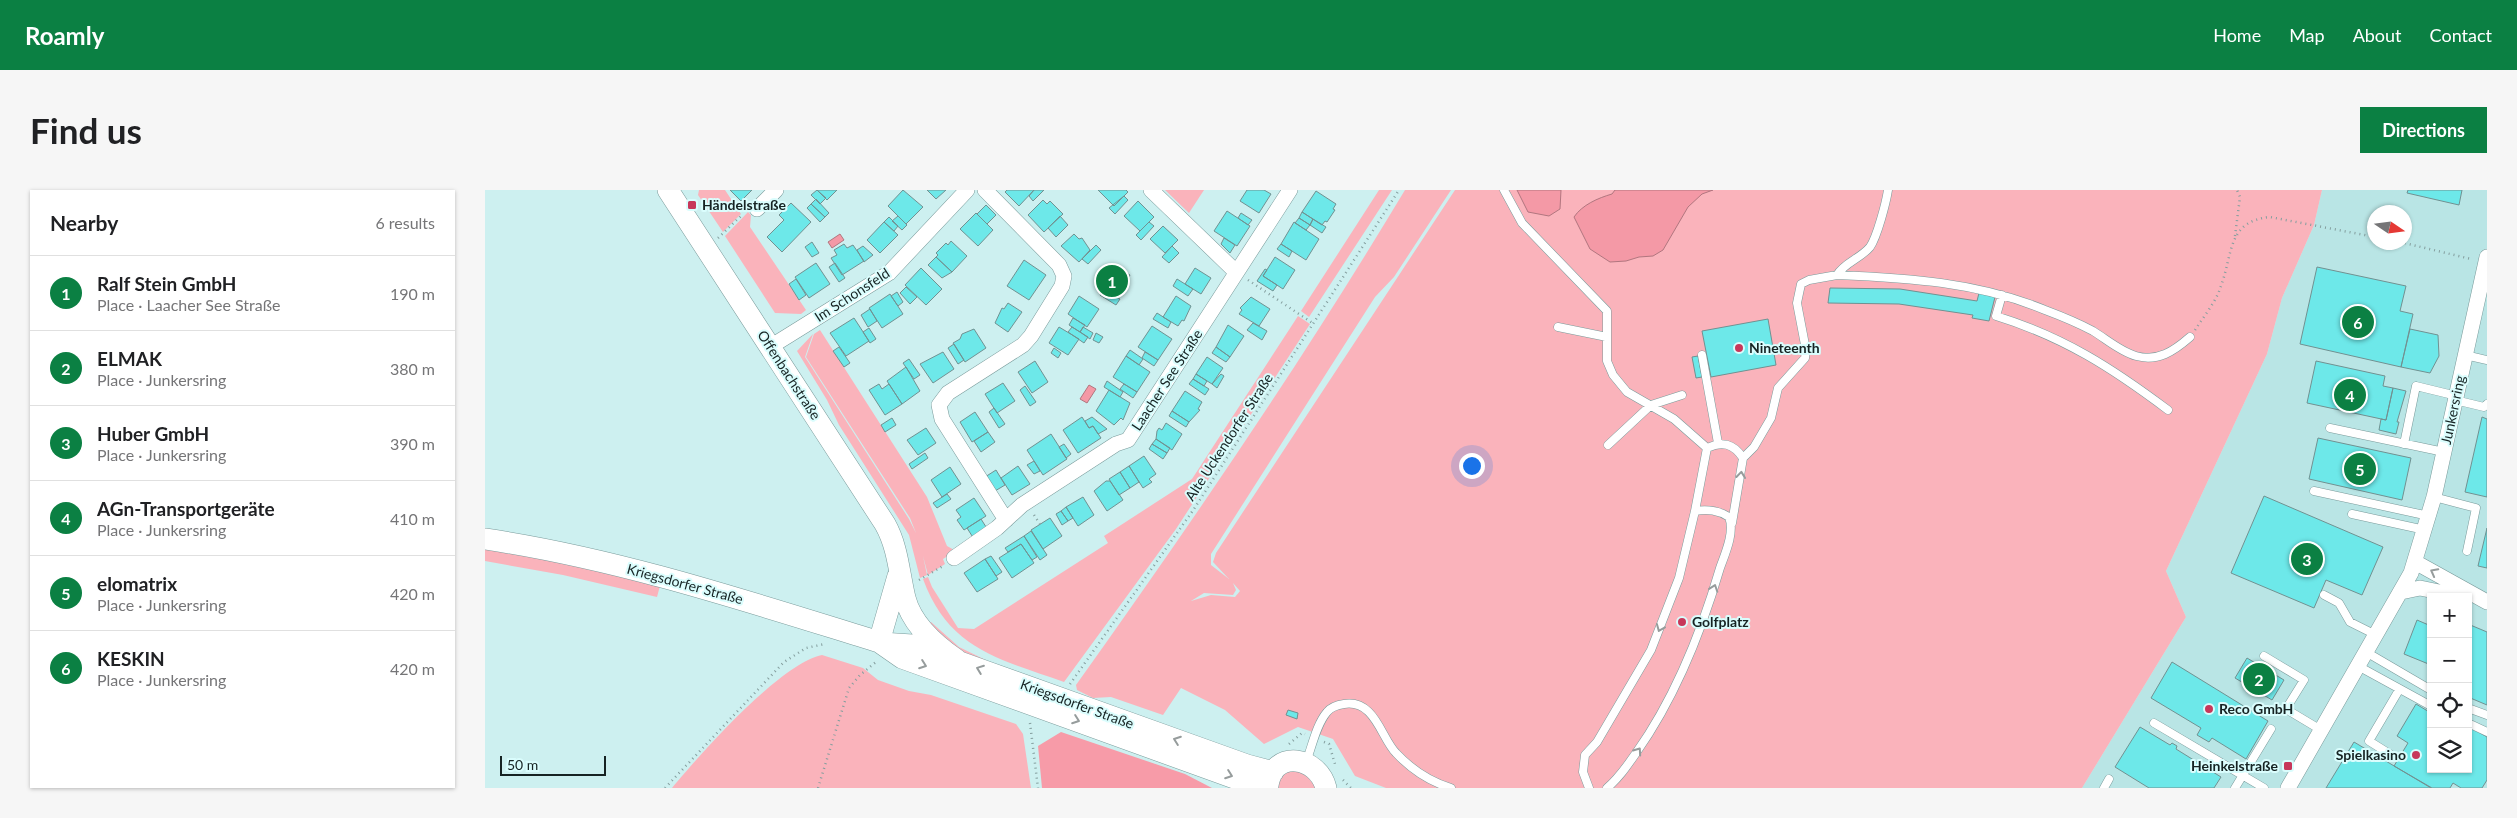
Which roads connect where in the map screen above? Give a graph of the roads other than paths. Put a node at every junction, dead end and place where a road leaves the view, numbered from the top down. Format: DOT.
graph roads {
  1 [pos="668,190"];
  2 [pos="776,190"];
  3 [pos="967,190"];
  4 [pos="985,190"];
  5 [pos="1151,190"];
  6 [pos="1290,190"];
  7 [pos="1505,190"];
  8 [pos="1888,190"];
  9 [pos="757,209"];
  10 [pos="2486,261"];
  11 [pos="1236,272"];
  12 [pos="1837,275"];
  13 [pos="2002,294"];
  14 [pos="1558,327"];
  15 [pos="1607,337"];
  16 [pos="2190,337"];
  17 [pos="770,347"];
  18 [pos="1702,355"];
  19 [pos="2465,355"];
  20 [pos="2487,360"];
  21 [pos="1683,395"];
  22 [pos="2456,398"];
  23 [pos="2487,404"];
  24 [pos="1651,405"];
  25 [pos="2168,410"];
  26 [pos="2330,428"];
  27 [pos="1718,443"];
  28 [pos="2404,444"];
  29 [pos="1608,445"];
  30 [pos="1707,448"];
  31 [pos="2444,452"];
  32 [pos="1743,458"];
  33 [pos="2314,491"];
  34 [pos="2434,497"];
  35 [pos="1695,511"];
  36 [pos="2352,514"];
  37 [pos="1006,520"];
  38 [pos="1732,523"];
  39 [pos="2427,523"];
  40 [pos="485,540"];
  41 [pos="2467,551"];
  42 [pos="954,558"];
  43 [pos="2415,562"];
  44 [pos="898,565"];
  45 [pos="2401,592"];
  46 [pos="2444,593"];
  47 [pos="2325,595"];
  48 [pos="2472,599"];
  49 [pos="2485,602"];
  50 [pos="2376,635"];
  51 [pos="879,649"];
  52 [pos="2367,652"];
  53 [pos="2264,656"];
  54 [pos="957,660"];
  55 [pos="2358,666"];
  56 [pos="2427,688"];
  57 [pos="2399,690"];
  58 [pos="2427,704"];
  59 [pos="2472,710"];
  60 [pos="2487,716"];
  61 [pos="2154,723"];
  62 [pos="2472,725"];
  63 [pos="2271,729"];
  64 [pos="2321,730"];
  65 [pos="2487,732"];
  66 [pos="2393,756"];
  67 [pos="1306,762"];
  68 [pos="2242,776"];
  69 [pos="2109,780"];
  70 [pos="1267,783"];
  71 [pos="1333,783"];
  72 [pos="1451,788"];
  73 [pos="1589,788"];
  74 [pos="1607,788"];
  75 [pos="2104,788"];
  76 [pos="2235,788"];
  77 [pos="2264,788"];
  78 [pos="2288,788"];
  1 -- 17 [label="main road, Offenbachstraße"];
  2 -- 9 [label="street"];
  3 -- 17 [label="street, Im Schonsfeld"];
  4 -- 37 [label="street"];
  5 -- 11 [label="street"];
  6 -- 11 [label="street, Laacher See Straße"];
  7 -- 15 [label="lane"];
  8 -- 12 [label="lane"];
  10 -- 19 [label="street, Junkersring"];
  11 -- 37 [label="street, Laacher See Straße"];
  12 -- 13 [label="lane"];
  12 -- 32 [label="lane"];
  13 -- 16 [label="lane"];
  13 -- 25 [label="lane"];
  14 -- 15 [label="lane"];
  15 -- 24 [label="lane"];
  17 -- 44 [label="main road, Offenbachstraße"];
  18 -- 27 [label="lane"];
  19 -- 20 [label="lane"];
  19 -- 22 [label="street, Junkersring"];
  21 -- 24 [label="lane"];
  22 -- 23 [label="lane"];
  22 -- 28 [label="lane"];
  22 -- 31 [label="street, Junkersring"];
  24 -- 29 [label="lane"];
  24 -- 30 [label="lane"];
  26 -- 28 [label="lane"];
  27 -- 30 [label="lane"];
  27 -- 32 [label="lane"];
  28 -- 31 [label="lane"];
  30 -- 35 [label="lane"];
  31 -- 34 [label="street, Junkersring"];
  38 -- 32 [label="lane, one-way"];
  33 -- 39 [label="lane"];
  34 -- 39 [label="street, Junkersring"];
  34 -- 41 [label="lane"];
  35 -- 38 [label="lane"];
  35 -- 73 [label="lane, one-way"];
  36 -- 39 [label="lane"];
  37 -- 42 [label="street, Laacher See Straße"];
  74 -- 38 [label="lane, one-way"];
  39 -- 43 [label="street, Junkersring"];
  40 -- 51 [label="main road, Kriegsdorfer Straße"];
  43 -- 45 [label="street, Junkersring"];
  49 -- 43 [label="street, one-way"];
  44 -- 51 [label="main road, Offenbachstraße"];
  44 -- 54 [label="main road, Offenbachstraße"];
  45 -- 46 [label="street"];
  45 -- 50 [label="street, Junkersring"];
  47 -- 50 [label="lane"];
  48 -- 49 [label="street"];
  50 -- 52 [label="street, Junkersring"];
  51 -- 54 [label="main road, Kriegsdorfer Straße"];
  51 -- 70 [label="main road, Kriegsdorfer Straße, one-way"];
  52 -- 55 [label="street, Junkersring"];
  52 -- 56 [label="lane"];
  53 -- 64 [label="lane"];
  70 -- 54 [label="main road, Kriegsdorfer Straße, one-way"];
  55 -- 57 [label="lane"];
  55 -- 64 [label="street, Junkersring"];
  57 -- 58 [label="lane"];
  57 -- 66 [label="lane"];
  59 -- 60 [label="lane"];
  61 -- 68 [label="lane"];
  62 -- 65 [label="lane"];
  63 -- 68 [label="lane"];
  64 -- 78 [label="street, Junkersring"];
  67 -- 70 [label="main road"];
  67 -- 71 [label="main road"];
  67 -- 72 [label="lane"];
  68 -- 76 [label="lane"];
  68 -- 77 [label="lane"];
  69 -- 75 [label="lane"];
}
